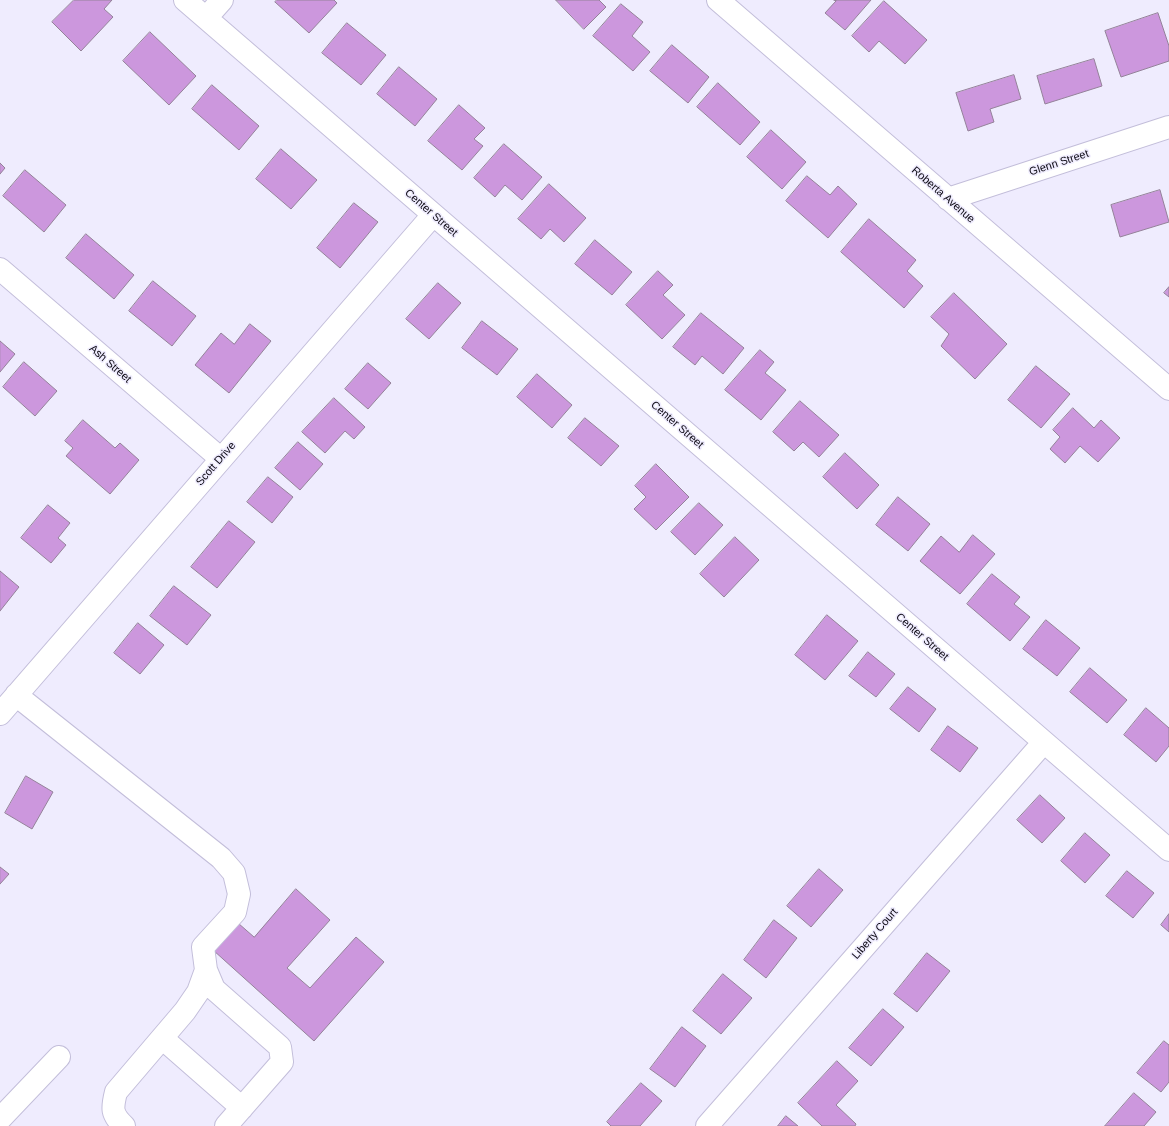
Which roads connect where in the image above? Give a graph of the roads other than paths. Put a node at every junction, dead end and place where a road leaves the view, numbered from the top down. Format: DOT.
graph roads {
  1 [pos="185,0"];
  2 [pos="222,0"];
  3 [pos="718,0"];
  4 [pos="206,18"];
  5 [pos="1169,127"];
  6 [pos="948,199"];
  7 [pos="433,215"];
  8 [pos="0,269"];
  9 [pos="1169,390"];
  10 [pos="220,458"];
  11 [pos="16,695"];
  12 [pos="0,714"];
  13 [pos="1044,742"];
  14 [pos="1169,850"];
  15 [pos="206,970"];
  16 [pos="162,1038"];
  17 [pos="59,1057"];
  18 [pos="242,1108"];
  19 [pos="0,1119"];
  20 [pos="124,1126"];
  21 [pos="226,1126"];
  22 [pos="707,1126"];
  1 -- 4 [label="street, Center Street"];
  2 -- 4 [label="street"];
  3 -- 6 [label="street, Roberta Avenue"];
  4 -- 7 [label="street, Center Street"];
  5 -- 6 [label="street, Glenn Street"];
  6 -- 9 [label="street, Roberta Avenue"];
  7 -- 10 [label="street, Scott Drive"];
  7 -- 13 [label="street, Center Street"];
  8 -- 10 [label="street, Ash Street"];
  10 -- 11 [label="street, Scott Drive"];
  11 -- 12 [label="street, Scott Drive"];
  11 -- 15 [label="street"];
  13 -- 14 [label="street, Center Street"];
  13 -- 22 [label="street, Liberty Court"];
  15 -- 16 [label="street"];
  15 -- 18 [label="street"];
  16 -- 18 [label="street"];
  16 -- 20 [label="street"];
  17 -- 19 [label="street"];
  18 -- 21 [label="street"];
}
